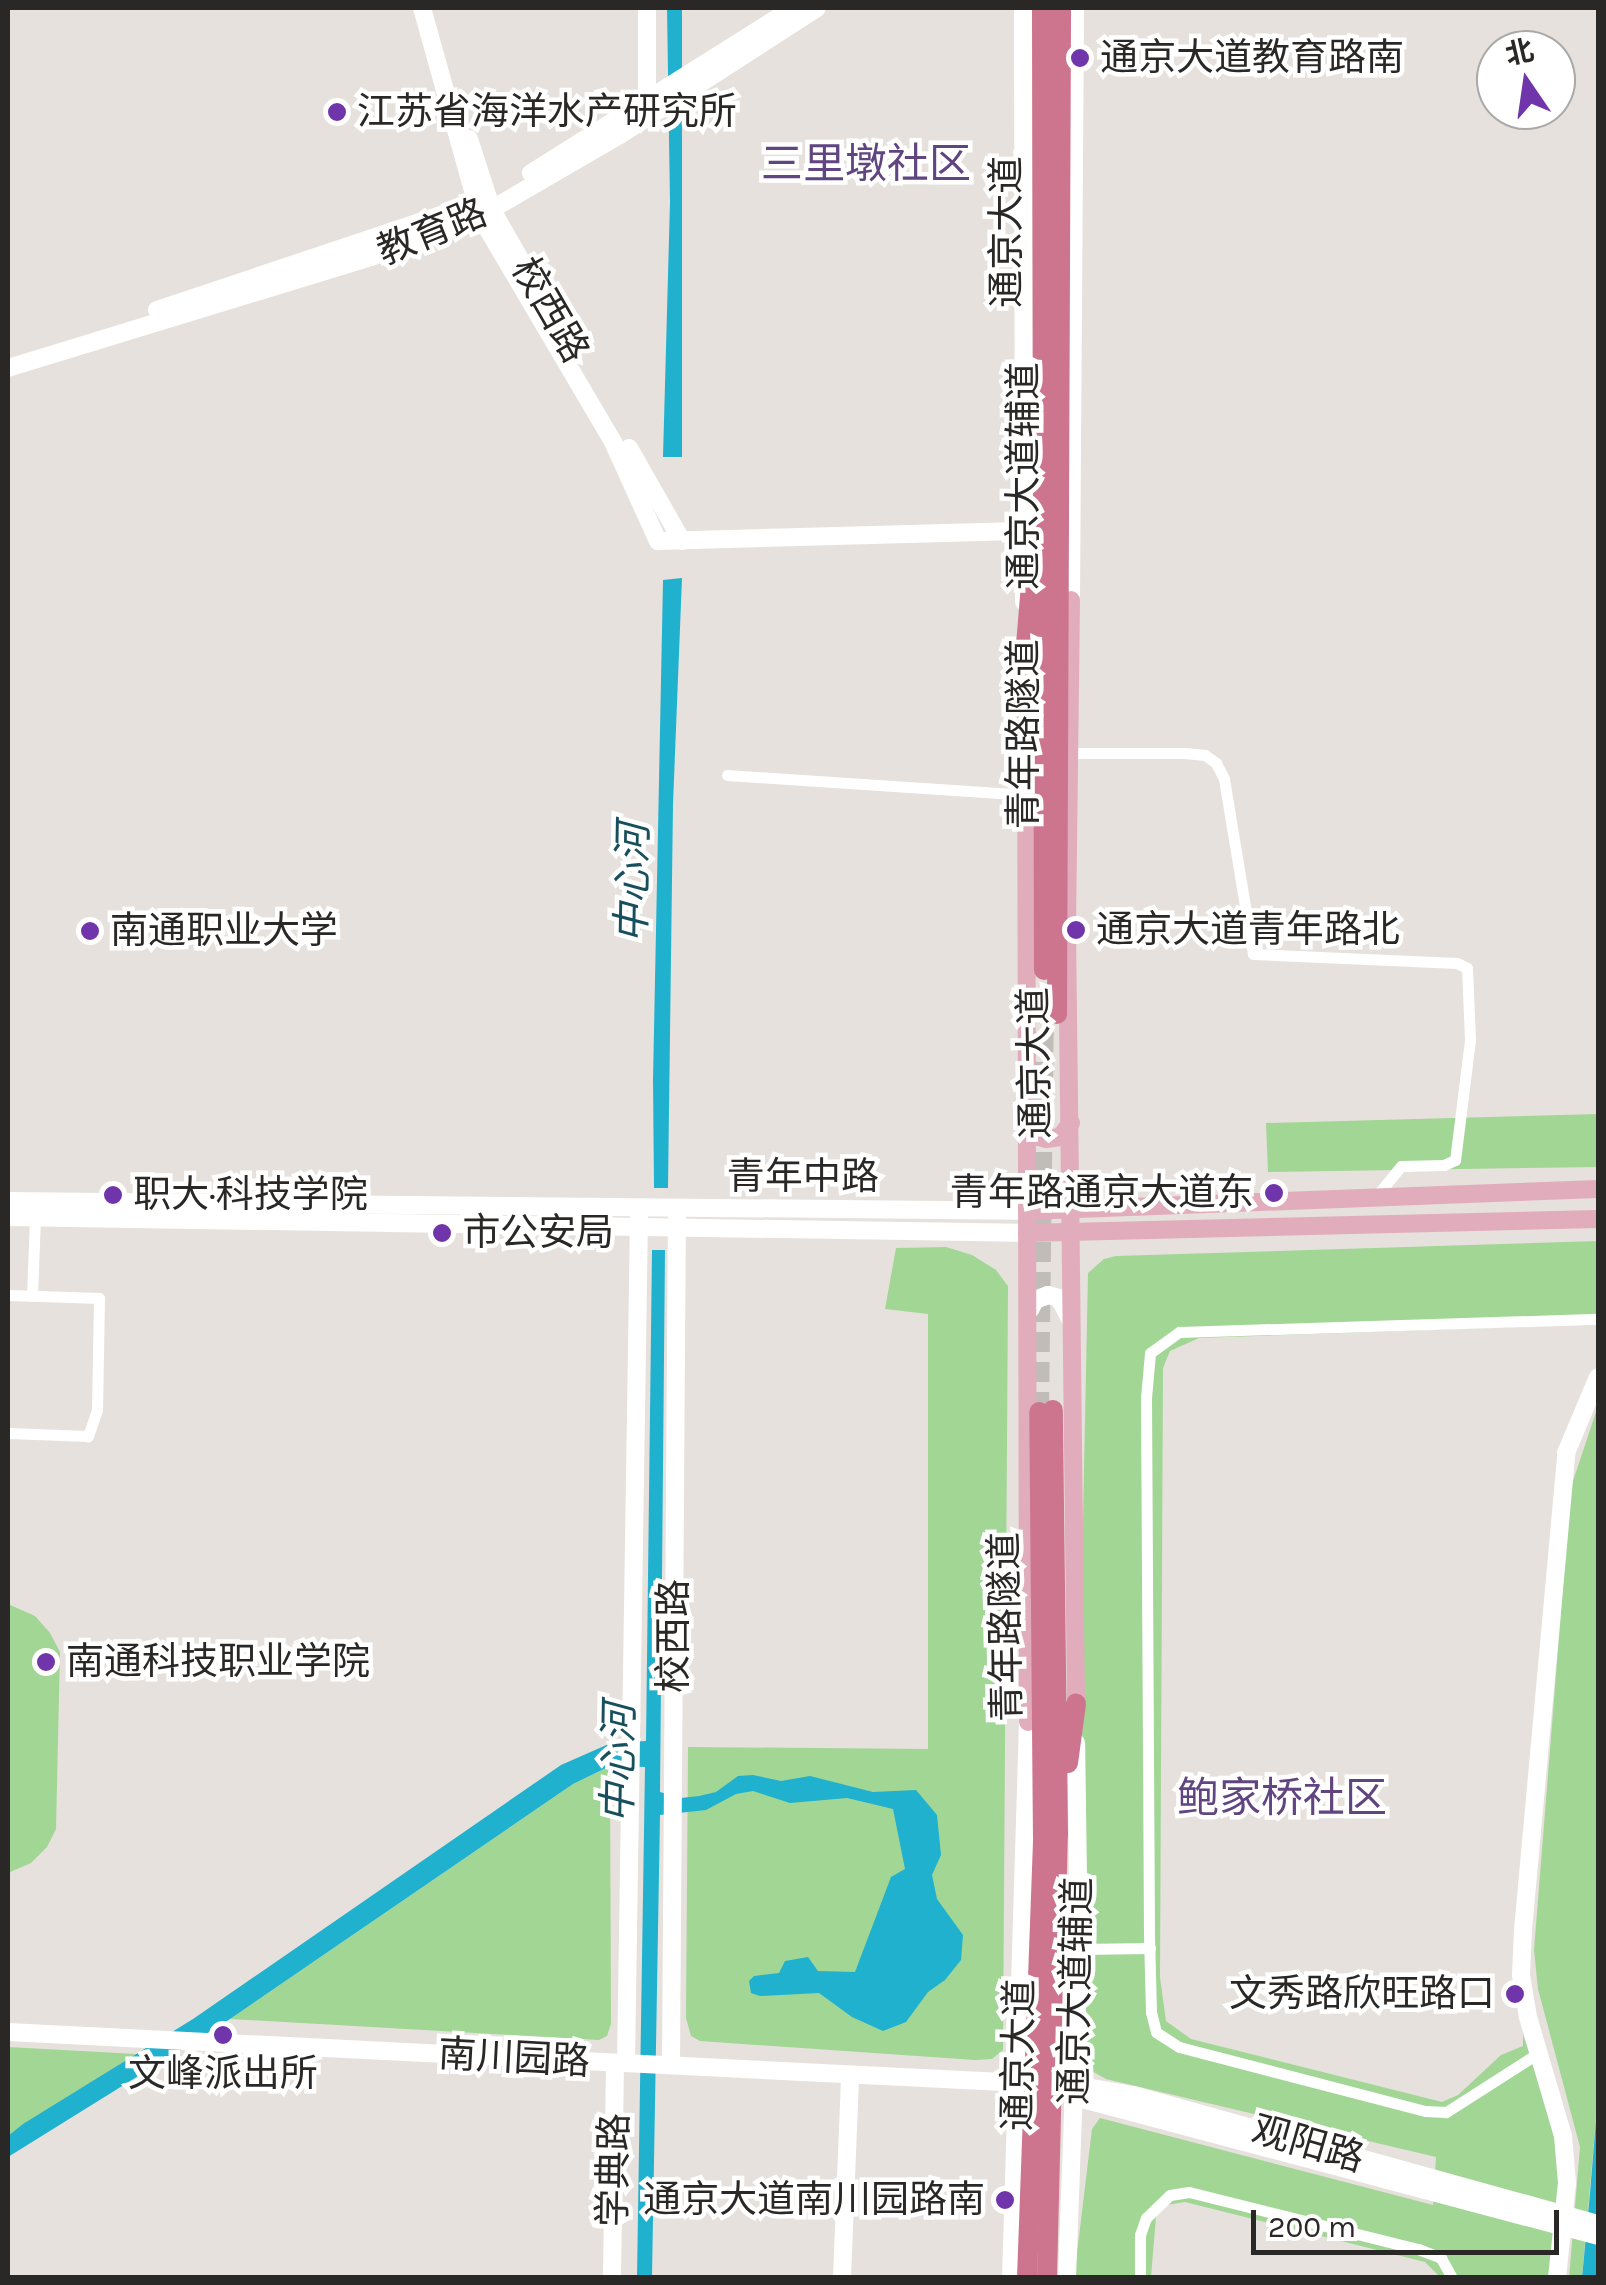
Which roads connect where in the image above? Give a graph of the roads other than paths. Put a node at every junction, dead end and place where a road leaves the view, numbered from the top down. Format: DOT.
graph roads {
  1 [pos="422,8"];
  2 [pos="434,8"];
  3 [pos="647,8"];
  4 [pos="792,8"];
  5 [pos="817,8"];
  6 [pos="1022,8"];
  7 [pos="1042,8"];
  8 [pos="1061,8"];
  9 [pos="1075,8"];
  10 [pos="647,99"];
  11 [pos="483,207"];
  12 [pos="44,351"];
  13 [pos="8,358"];
  14 [pos="8,368"];
  15 [pos="1051,456"];
  16 [pos="1022,531"];
  17 [pos="682,542"];
  18 [pos="1072,600"];
  19 [pos="1026,644"];
  20 [pos="1070,753"];
  21 [pos="727,775"];
  22 [pos="1026,795"];
  23 [pos="1051,1013"];
  24 [pos="1072,1123"];
  25 [pos="1030,1127"];
  26 [pos="1598,1189"];
  27 [pos="1375,1198"];
  28 [pos="8,1200"];
  29 [pos="1072,1210"];
  30 [pos="1027,1212"];
  31 [pos="8,1217"];
  32 [pos="639,1217"];
  33 [pos="677,1217"];
  34 [pos="35,1218"];
  35 [pos="1598,1219"];
  36 [pos="1027,1233"];
  37 [pos="1071,1234"];
  38 [pos="8,1295"];
  39 [pos="32,1296"];
  40 [pos="1030,1310"];
  41 [pos="1598,1318"];
  42 [pos="1070,1319"];
  43 [pos="1598,1377"];
  44 [pos="1046,1411"];
  45 [pos="8,1433"];
  46 [pos="1076,1704"];
  47 [pos="1028,1722"];
  48 [pos="1050,1838"];
  49 [pos="1150,1948"];
  50 [pos="1078,1949"];
  51 [pos="8,2032"];
  52 [pos="1540,2052"];
  53 [pos="624,2063"];
  54 [pos="666,2064"];
  55 [pos="850,2077"];
  56 [pos="1020,2083"];
  57 [pos="1075,2091"];
  58 [pos="1467,2196"];
  59 [pos="1598,2224"];
  60 [pos="1598,2236"];
  61 [pos="612,2278"];
  62 [pos="842,2278"];
  63 [pos="1011,2278"];
  64 [pos="1027,2278"];
  65 [pos="1046,2278"];
  66 [pos="1066,2278"];
  67 [pos="1140,2278"];
  68 [pos="1452,2278"];
  69 [pos="1557,2278"];
  1 -- 11 [label="street, 校西路"];
  2 -- 11 [label="street, 校西路"];
  3 -- 10 [label="street"];
  4 -- 10 [label="street, 教育路"];
  5 -- 11 [label="street, 教育路"];
  6 -- 16 [label="street, 通京大道辅道"];
  7 -- 15 [label="highway, 通京大道"];
  8 -- 15 [label="highway, 通京大道"];
  9 -- 18 [label="street, 通京大道辅道"];
  10 -- 11 [label="street, 教育路"];
  11 -- 12 [label="street, 教育路"];
  11 -- 17 [label="street, 校西路"];
  11 -- 17 [label="street, 校西路"];
  12 -- 13 [label="street, 教育路"];
  12 -- 14 [label="street, 教育路"];
  15 -- 18 [label="highway"];
  15 -- 19 [label="highway"];
  15 -- 23 [label="highway, 青年路隧道"];
  16 -- 17 [label="street"];
  16 -- 19 [label="street, 通京大道辅道"];
  18 -- 20 [label="main road, 通京大道"];
  19 -- 22 [label="main road, 通京大道"];
  20 -- 24 [label="main road, 通京大道"];
  20 -- 27 [label="street"];
  21 -- 22 [label="street"];
  22 -- 25 [label="main road, 通京大道"];
  24 -- 25 [label="main road"];
  24 -- 29 [label="main road, 通京大道"];
  25 -- 30 [label="main road, 通京大道"];
  26 -- 27 [label="main road, 青年中路"];
  27 -- 29 [label="main road, 青年中路"];
  28 -- 32 [label="street, 青年中路"];
  29 -- 30 [label="main road, 青年中路"];
  29 -- 37 [label="main road, 通京大道"];
  30 -- 33 [label="street, 青年中路"];
  30 -- 36 [label="main road, 通京大道"];
  31 -- 34 [label="street, 青年中路"];
  32 -- 33 [label="street, 青年中路"];
  32 -- 34 [label="street, 青年中路"];
  32 -- 53 [label="street, 校西路"];
  33 -- 36 [label="street, 青年中路"];
  33 -- 54 [label="street, 校西路"];
  34 -- 39 [label="street"];
  35 -- 37 [label="main road, 青年中路"];
  36 -- 37 [label="main road, 青年中路"];
  36 -- 40 [label="main road, 通京大道"];
  37 -- 42 [label="main road, 通京大道"];
  38 -- 39 [label="street"];
  39 -- 45 [label="street"];
  40 -- 42 [label="street"];
  40 -- 47 [label="main road, 通京大道"];
  41 -- 49 [label="street"];
  42 -- 46 [label="main road, 通京大道"];
  43 -- 52 [label="street"];
  44 -- 48 [label="highway, 青年路隧道"];
  46 -- 48 [label="highway"];
  46 -- 50 [label="street, 通京大道辅道"];
  47 -- 48 [label="highway"];
  47 -- 56 [label="street, 通京大道辅道"];
  48 -- 64 [label="highway, 通京大道"];
  48 -- 65 [label="highway, 通京大道"];
  49 -- 50 [label="street"];
  49 -- 52 [label="street"];
  50 -- 57 [label="street, 通京大道辅道"];
  51 -- 53 [label="street, 南川园路"];
  52 -- 69 [label="street"];
  53 -- 54 [label="street, 南川园路"];
  53 -- 61 [label="street, 学典路"];
  54 -- 55 [label="street, 南川园路"];
  55 -- 56 [label="street, 南川园路"];
  55 -- 62 [label="street"];
  56 -- 63 [label="street, 通京大道辅道"];
  57 -- 58 [label="street, 观阳路"];
  57 -- 66 [label="street, 通京大道辅道"];
  58 -- 59 [label="street, 观阳路"];
  58 -- 60 [label="street, 观阳路"];
  67 -- 68 [label="street"];
}
